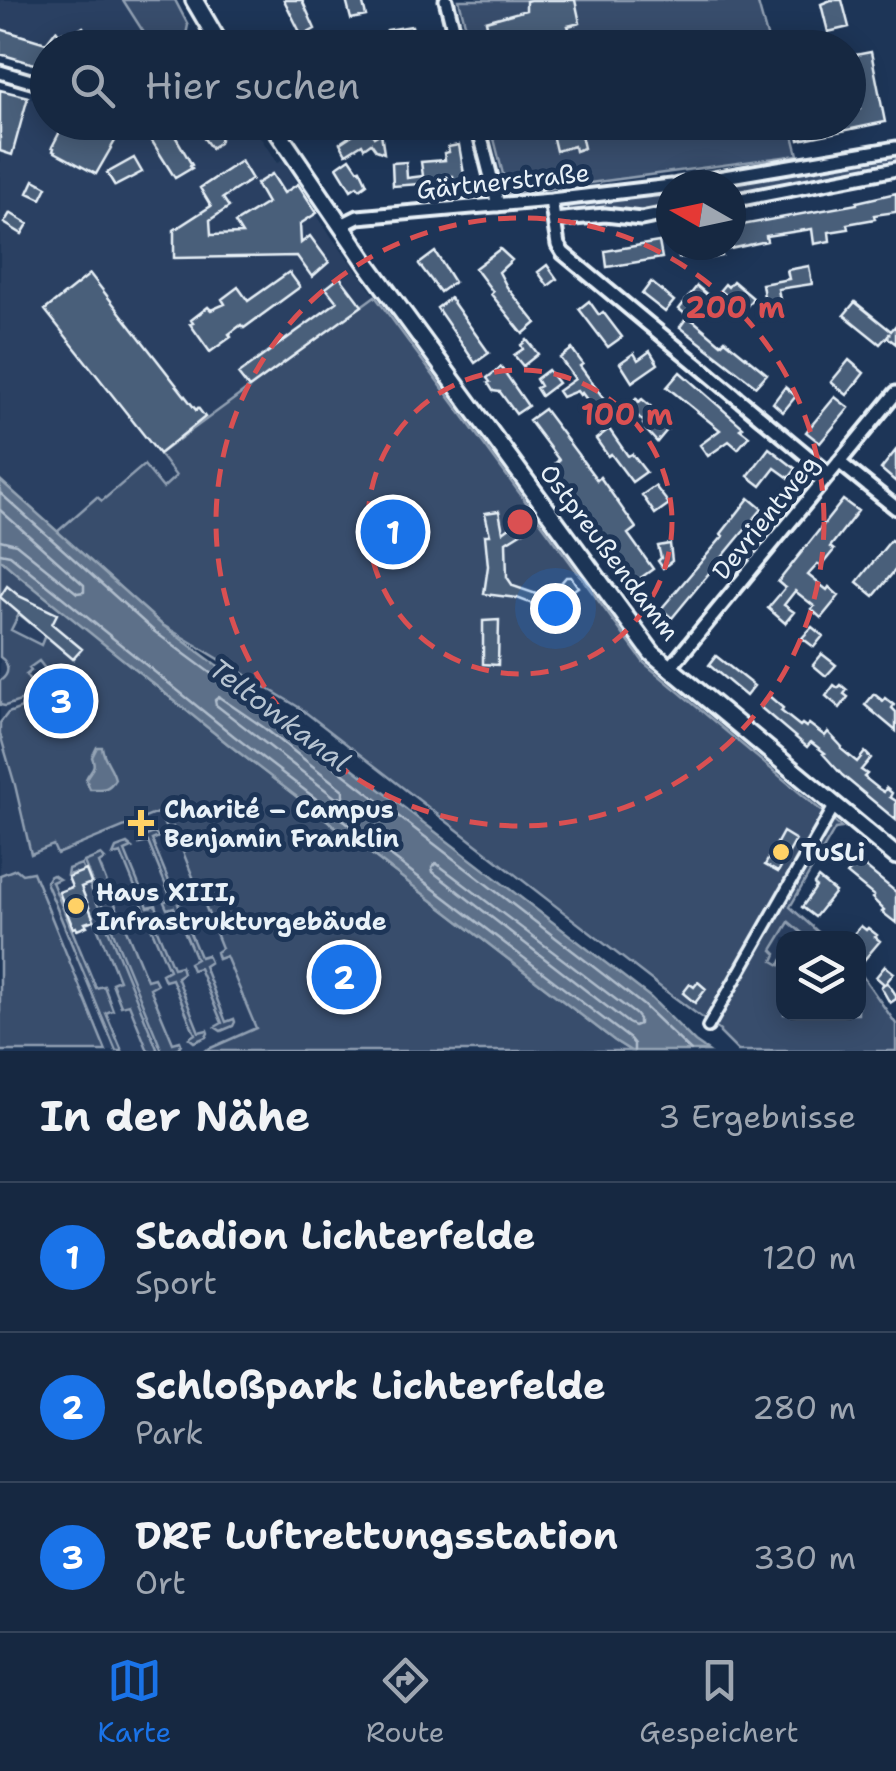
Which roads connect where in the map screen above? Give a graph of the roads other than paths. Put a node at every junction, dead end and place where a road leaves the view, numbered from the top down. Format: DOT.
graph roads {
  1 [pos="194,0"];
  2 [pos="446,0"];
  3 [pos="212,30"];
  4 [pos="454,30"];
  5 [pos="0,72"];
  6 [pos="30,81"];
  7 [pos="283,140"];
  8 [pos="482,140"];
  9 [pos="896,148"];
  10 [pos="896,169"];
  11 [pos="746,173"];
  12 [pos="656,187"];
  13 [pos="746,198"];
  14 [pos="551,200"];
  15 [pos="498,206"];
  16 [pos="656,216"];
  17 [pos="554,220"];
  18 [pos="340,226"];
  19 [pos="896,393"];
  20 [pos="839,462"];
  21 [pos="829,474"];
  22 [pos="896,508"];
  23 [pos="669,669"];
  24 [pos="834,805"];
  25 [pos="896,856"];
  26 [pos="708,1027"];
  1 -- 3 [label="street"];
  2 -- 4 [label="street"];
  5 -- 6 [label="street"];
  7 -- 18 [label="street, Ostpreußendamm"];
  8 -- 15 [label="street"];
  9 -- 11 [label="street, Gärtnerstraße"];
  10 -- 13 [label="street"];
  12 -- 14 [label="street, Gärtnerstraße"];
  14 -- 15 [label="street, Gärtnerstraße"];
  14 -- 17 [label="street"];
  15 -- 18 [label="street, Gärtnerstraße"];
  16 -- 17 [label="street, Gärtnerstraße"];
  17 -- 21 [label="street"];
  18 -- 23 [label="street, Ostpreußendamm"];
  19 -- 20 [label="street, Devrientweg"];
  20 -- 21 [label="street, Devrientweg"];
  20 -- 22 [label="street"];
  21 -- 23 [label="street, Devrientweg"];
  23 -- 24 [label="street, Ostpreußendamm"];
  24 -- 25 [label="street, Ostpreußendamm"];
  24 -- 26 [label="street"];
}
